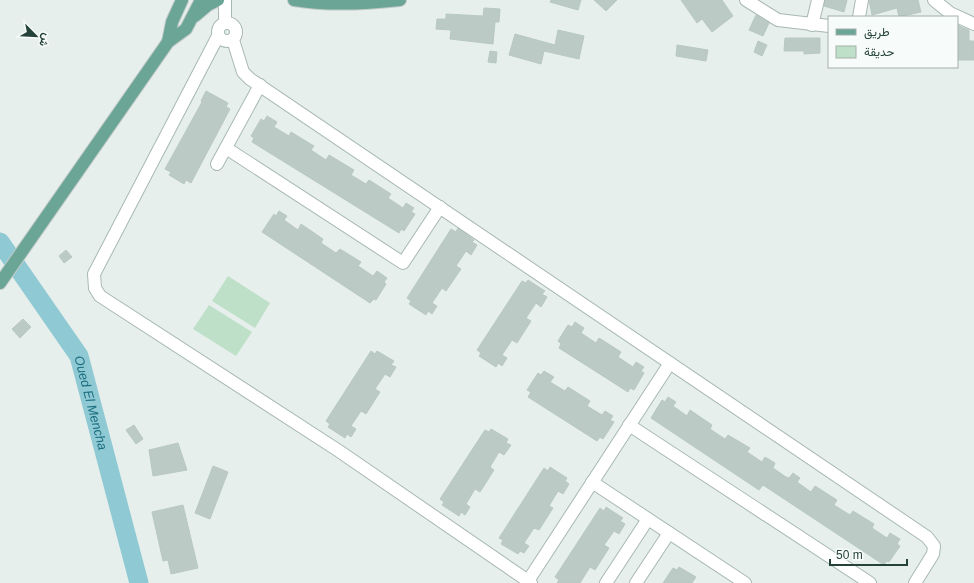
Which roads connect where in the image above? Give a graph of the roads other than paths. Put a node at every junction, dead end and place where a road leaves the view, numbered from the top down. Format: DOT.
graph roads {
  1 [pos="171,0"];
  2 [pos="182,0"];
  3 [pos="201,0"];
  4 [pos="218,0"];
  5 [pos="225,0"];
  6 [pos="294,0"];
  7 [pos="400,0"];
  8 [pos="746,0"];
  9 [pos="818,0"];
  10 [pos="862,0"];
  11 [pos="934,0"];
  12 [pos="176,12"];
  13 [pos="859,16"];
  14 [pos="193,18"];
  15 [pos="225,23"];
  16 [pos="974,24"];
  17 [pos="812,25"];
  18 [pos="828,26"];
  19 [pos="218,36"];
  20 [pos="233,40"];
  21 [pos="168,42"];
  22 [pos="260,85"];
  23 [pos="226,148"];
  24 [pos="217,164"];
  25 [pos="440,207"];
  26 [pos="0,283"];
  27 [pos="670,363"];
  28 [pos="630,425"];
  29 [pos="592,482"];
  30 [pos="648,519"];
  31 [pos="670,533"];
  32 [pos="526,581"];
  33 [pos="606,583"];
  34 [pos="636,583"];
  35 [pos="745,583"];
  36 [pos="870,583"];
  37 [pos="915,583"];
  1 -- 12 [label="main road"];
  2 -- 12 [label="main road"];
  3 -- 14 [label="main road"];
  4 -- 14 [label="main road"];
  5 -- 15 [label="street"];
  6 -- 7 [label="main road"];
  8 -- 17 [label="street"];
  9 -- 17 [label="street"];
  10 -- 13 [label="street"];
  11 -- 16 [label="street"];
  12 -- 21 [label="main road"];
  14 -- 21 [label="main road"];
  15 -- 19 [label="street"];
  15 -- 20 [label="street"];
  17 -- 18 [label="street"];
  19 -- 20 [label="street"];
  19 -- 32 [label="street"];
  20 -- 22 [label="street"];
  21 -- 26 [label="main road"];
  22 -- 23 [label="street"];
  22 -- 25 [label="street"];
  23 -- 24 [label="street"];
  23 -- 25 [label="street"];
  25 -- 27 [label="street"];
  27 -- 28 [label="street"];
  27 -- 37 [label="street"];
  28 -- 29 [label="street"];
  28 -- 36 [label="street"];
  29 -- 30 [label="street"];
  29 -- 32 [label="street"];
  30 -- 31 [label="street"];
  30 -- 33 [label="street"];
  31 -- 34 [label="street"];
  31 -- 35 [label="street"];
}
